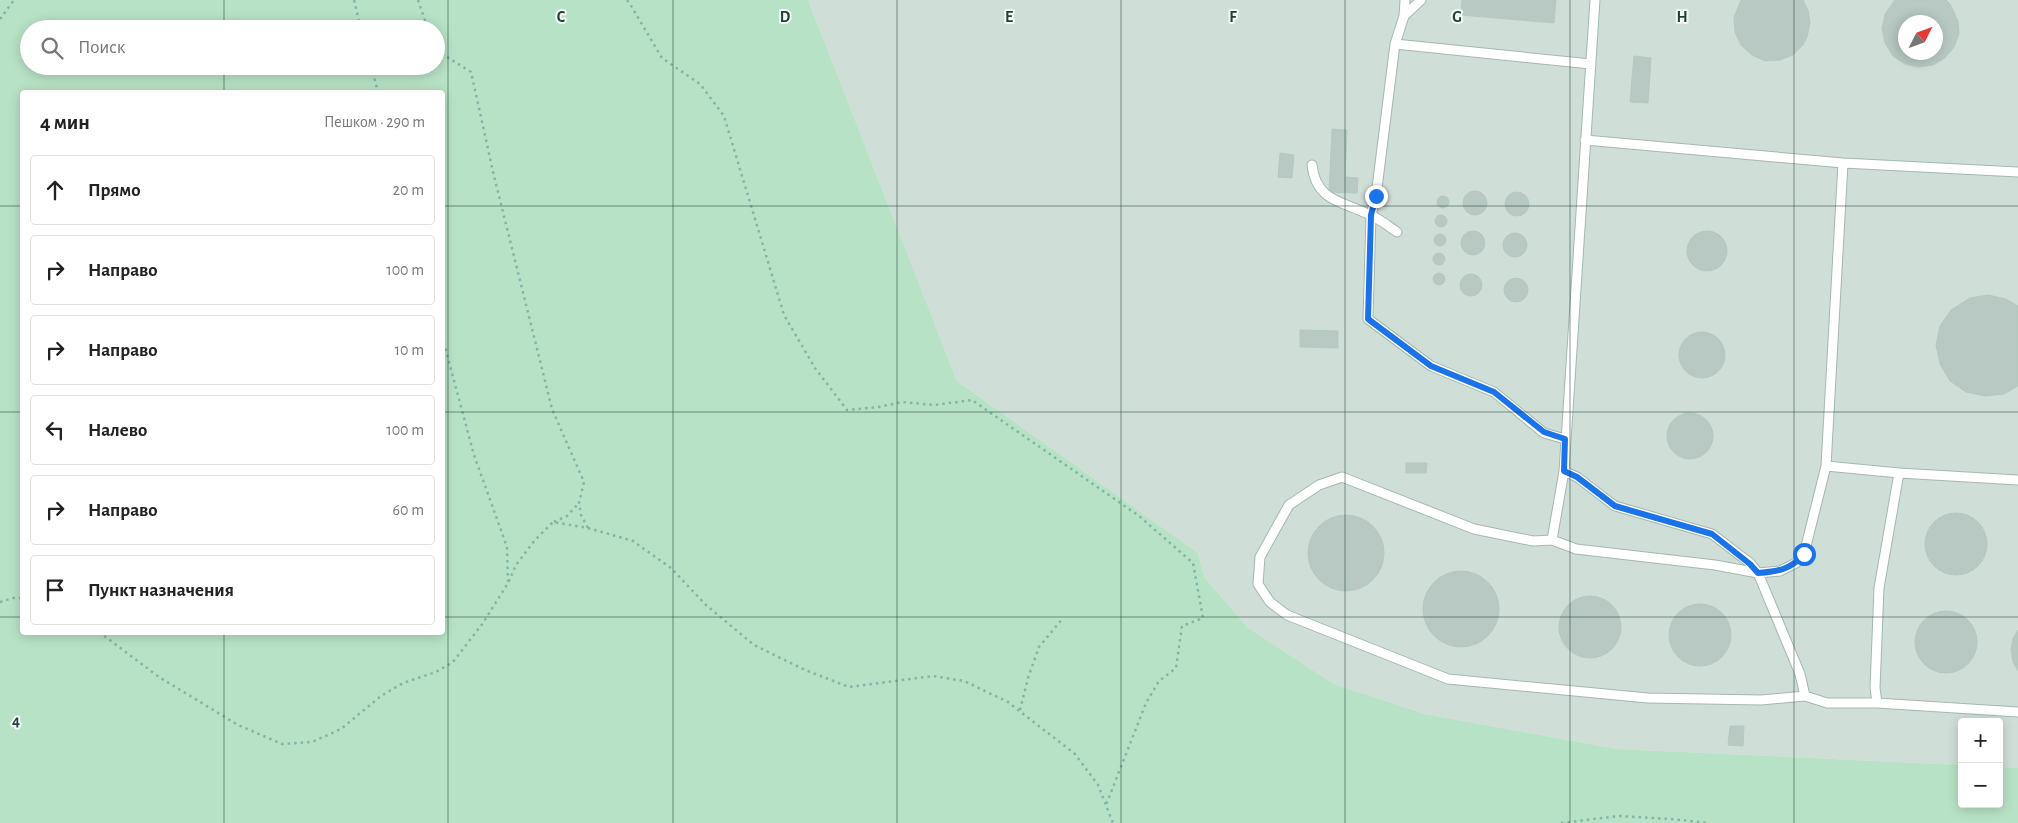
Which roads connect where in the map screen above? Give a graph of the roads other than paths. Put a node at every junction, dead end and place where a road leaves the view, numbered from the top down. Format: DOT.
graph roads {
  1 [pos="1405,0"];
  2 [pos="1421,0"];
  3 [pos="1595,0"];
  4 [pos="1404,16"];
  5 [pos="1395,44"];
  6 [pos="1591,64"];
  7 [pos="1585,140"];
  8 [pos="1843,163"];
  9 [pos="1312,165"];
  10 [pos="2018,172"];
  11 [pos="1371,215"];
  12 [pos="1397,232"];
  13 [pos="1565,439"];
  14 [pos="1826,466"];
  15 [pos="1564,471"];
  16 [pos="1899,473"];
  17 [pos="2018,480"];
  18 [pos="1552,540"];
  19 [pos="1758,573"];
  20 [pos="1805,696"];
  21 [pos="1877,703"];
  22 [pos="2018,712"];
  1 -- 4 [label="lane"];
  2 -- 4 [label="lane"];
  3 -- 6 [label="lane"];
  4 -- 5 [label="lane"];
  5 -- 6 [label="lane"];
  5 -- 11 [label="lane"];
  6 -- 7 [label="lane"];
  7 -- 8 [label="lane"];
  7 -- 13 [label="lane"];
  8 -- 10 [label="lane"];
  8 -- 14 [label="lane"];
  9 -- 11 [label="lane"];
  11 -- 12 [label="lane"];
  11 -- 13 [label="lane"];
  13 -- 15 [label="lane"];
  14 -- 16 [label="lane"];
  14 -- 19 [label="lane"];
  15 -- 18 [label="lane"];
  15 -- 19 [label="lane"];
  16 -- 17 [label="lane"];
  16 -- 21 [label="lane"];
  18 -- 19 [label="lane"];
  18 -- 20 [label="lane"];
  19 -- 20 [label="lane"];
  20 -- 21 [label="lane"];
  21 -- 22 [label="lane"];
}
